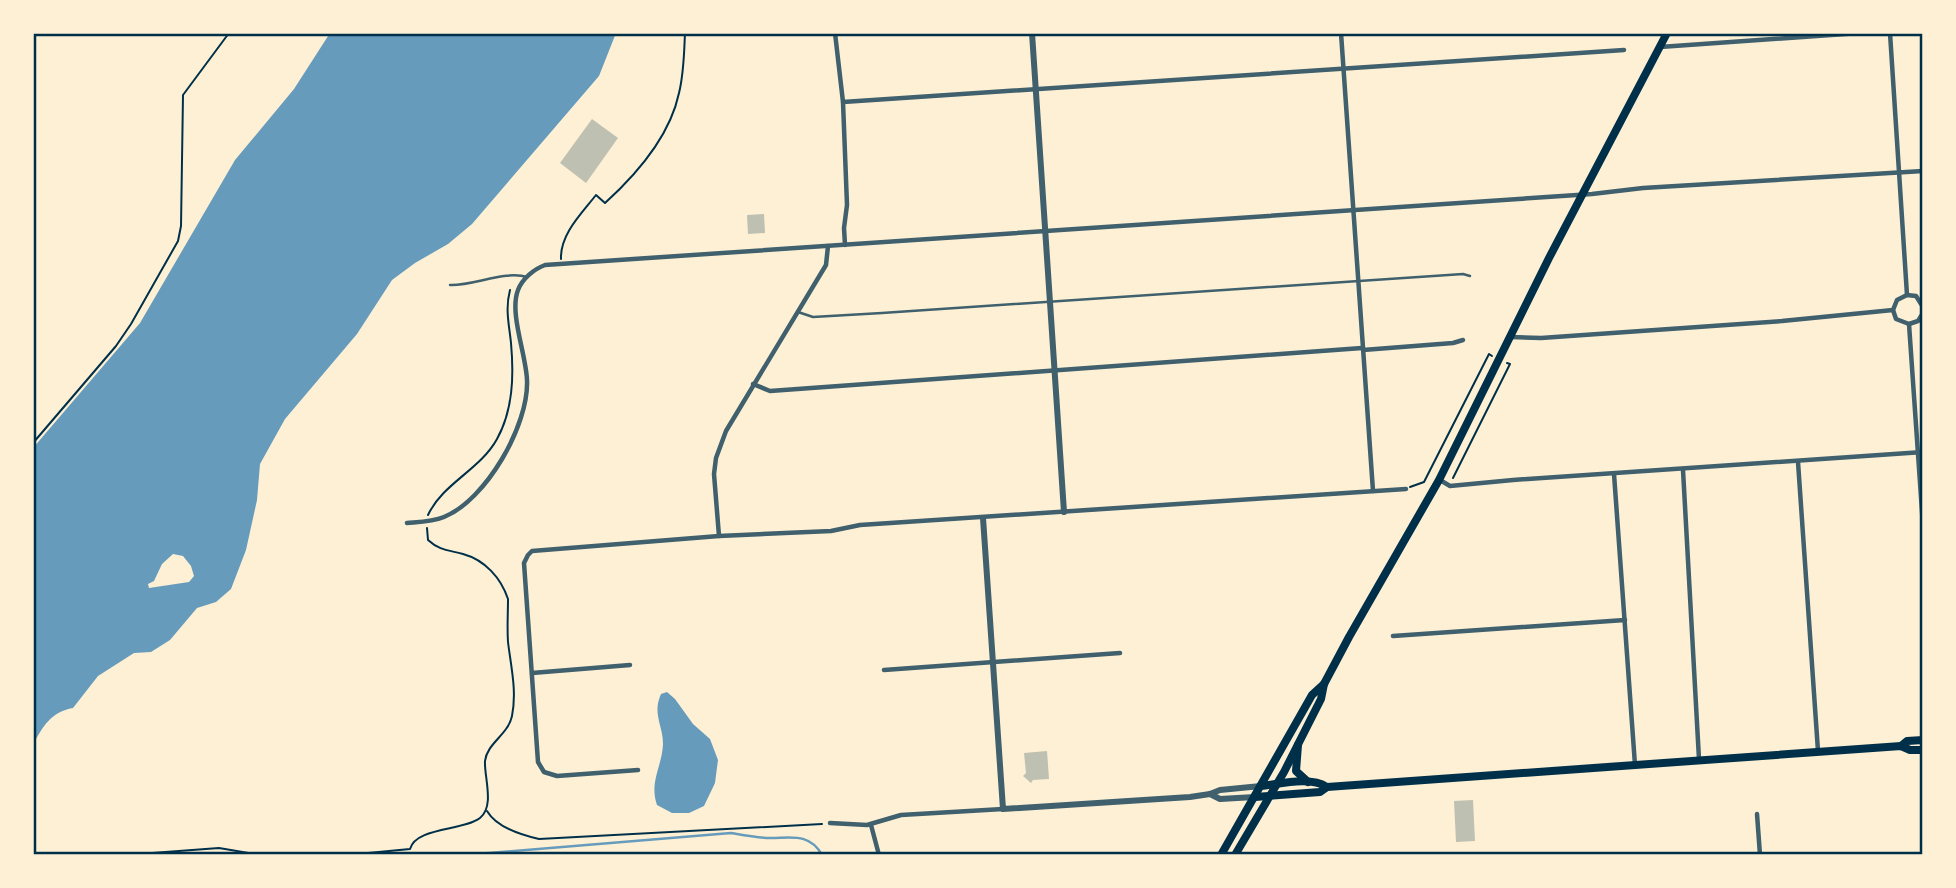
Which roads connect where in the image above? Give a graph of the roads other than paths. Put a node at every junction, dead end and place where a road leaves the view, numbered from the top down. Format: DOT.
graph roads {
  1 [pos="835,33"];
  2 [pos="1032,33"];
  3 [pos="1341,33"];
  4 [pos="1667,33"];
  5 [pos="1860,33"];
  6 [pos="1890,33"];
  7 [pos="1660,47"];
  8 [pos="1624,50"];
  9 [pos="1344,70"];
  10 [pos="1036,89"];
  11 [pos="843,102"];
  12 [pos="1923,171"];
  13 [pos="1897,173"];
  14 [pos="1581,194"];
  15 [pos="1353,210"];
  16 [pos="1046,231"];
  17 [pos="845,245"];
  18 [pos="828,246"];
  19 [pos="1470,276"];
  20 [pos="527,277"];
  21 [pos="1358,279"];
  22 [pos="450,285"];
  23 [pos="1907,295"];
  24 [pos="1050,301"];
  25 [pos="1923,307"];
  26 [pos="1893,310"];
  27 [pos="797,312"];
  28 [pos="1923,313"];
  29 [pos="1909,324"];
  30 [pos="1510,337"];
  31 [pos="1463,340"];
  32 [pos="1362,349"];
  33 [pos="1054,371"];
  34 [pos="753,384"];
  35 [pos="1920,452"];
  36 [pos="1798,462"];
  37 [pos="1683,470"];
  38 [pos="1614,474"];
  39 [pos="1439,480"];
  40 [pos="1406,489"];
  41 [pos="1373,491"];
  42 [pos="1064,512"];
  43 [pos="983,518"];
  44 [pos="407,523"];
  45 [pos="1923,526"];
  46 [pos="719,537"];
  47 [pos="1625,620"];
  48 [pos="1393,636"];
  49 [pos="1120,653"];
  50 [pos="992,662"];
  51 [pos="630,665"];
  52 [pos="884,670"];
  53 [pos="532,673"];
  54 [pos="1324,684"];
  55 [pos="1923,740"];
  56 [pos="1298,744"];
  57 [pos="1901,746"];
  58 [pos="1923,750"];
  59 [pos="1818,752"];
  60 [pos="1699,761"];
  61 [pos="1635,765"];
  62 [pos="638,770"];
  63 [pos="1308,782"];
  64 [pos="1277,785"];
  65 [pos="1261,786"];
  66 [pos="1327,787"];
  67 [pos="1210,794"];
  68 [pos="1271,796"];
  69 [pos="1255,797"];
  70 [pos="1003,809"];
  71 [pos="1758,814"];
  72 [pos="830,823"];
  73 [pos="871,825"];
  74 [pos="879,855"];
  75 [pos="1221,855"];
  76 [pos="1236,855"];
  77 [pos="1760,855"];
  1 -- 11 [label="street"];
  2 -- 10 [label="street"];
  3 -- 9 [label="street"];
  4 -- 7 [label="main road"];
  5 -- 7 [label="street"];
  6 -- 13 [label="street"];
  7 -- 14 [label="main road"];
  8 -- 9 [label="street"];
  9 -- 10 [label="street"];
  9 -- 15 [label="street"];
  10 -- 11 [label="street"];
  10 -- 16 [label="street"];
  11 -- 17 [label="street"];
  12 -- 13 [label="street"];
  13 -- 14 [label="street"];
  13 -- 23 [label="street"];
  14 -- 15 [label="street"];
  14 -- 30 [label="main road"];
  15 -- 16 [label="street"];
  15 -- 21 [label="street"];
  16 -- 17 [label="street"];
  16 -- 24 [label="street"];
  17 -- 18 [label="street"];
  18 -- 20 [label="street"];
  18 -- 27 [label="street"];
  19 -- 21 [label="lane"];
  20 -- 22 [label="lane"];
  20 -- 44 [label="street"];
  21 -- 24 [label="lane"];
  21 -- 32 [label="street"];
  23 -- 25 [label="street"];
  23 -- 26 [label="street"];
  24 -- 27 [label="lane"];
  24 -- 33 [label="street"];
  26 -- 29 [label="street"];
  26 -- 30 [label="street"];
  27 -- 34 [label="street"];
  28 -- 29 [label="street"];
  29 -- 35 [label="street"];
  30 -- 39 [label="main road"];
  31 -- 32 [label="street"];
  32 -- 33 [label="street"];
  32 -- 41 [label="street"];
  33 -- 34 [label="street"];
  33 -- 42 [label="street"];
  34 -- 46 [label="street"];
  35 -- 36 [label="street"];
  35 -- 45 [label="street"];
  36 -- 37 [label="street"];
  36 -- 59 [label="street"];
  37 -- 38 [label="street"];
  37 -- 60 [label="street"];
  38 -- 39 [label="street"];
  38 -- 47 [label="street"];
  39 -- 54 [label="main road"];
  40 -- 41 [label="street"];
  41 -- 42 [label="street"];
  42 -- 43 [label="street"];
  43 -- 46 [label="street"];
  43 -- 50 [label="street"];
  46 -- 53 [label="street"];
  47 -- 48 [label="street"];
  47 -- 61 [label="street"];
  49 -- 50 [label="street"];
  50 -- 52 [label="street"];
  50 -- 70 [label="street"];
  51 -- 53 [label="street"];
  53 -- 62 [label="street"];
  54 -- 56 [label="main road"];
  54 -- 65 [label="main road"];
  55 -- 57 [label="main road"];
  56 -- 63 [label="main road"];
  56 -- 64 [label="main road"];
  57 -- 58 [label="main road"];
  57 -- 59 [label="main road"];
  59 -- 60 [label="main road"];
  60 -- 61 [label="main road"];
  61 -- 66 [label="main road"];
  63 -- 64 [label="main road"];
  63 -- 66 [label="main road"];
  64 -- 65 [label="main road"];
  64 -- 68 [label="main road"];
  65 -- 67 [label="street"];
  65 -- 69 [label="main road"];
  66 -- 68 [label="main road"];
  67 -- 69 [label="street"];
  67 -- 70 [label="street"];
  68 -- 69 [label="main road"];
  68 -- 76 [label="main road"];
  69 -- 75 [label="main road"];
  70 -- 73 [label="street"];
  71 -- 77 [label="street"];
  72 -- 73 [label="street"];
  73 -- 74 [label="street"];
}
